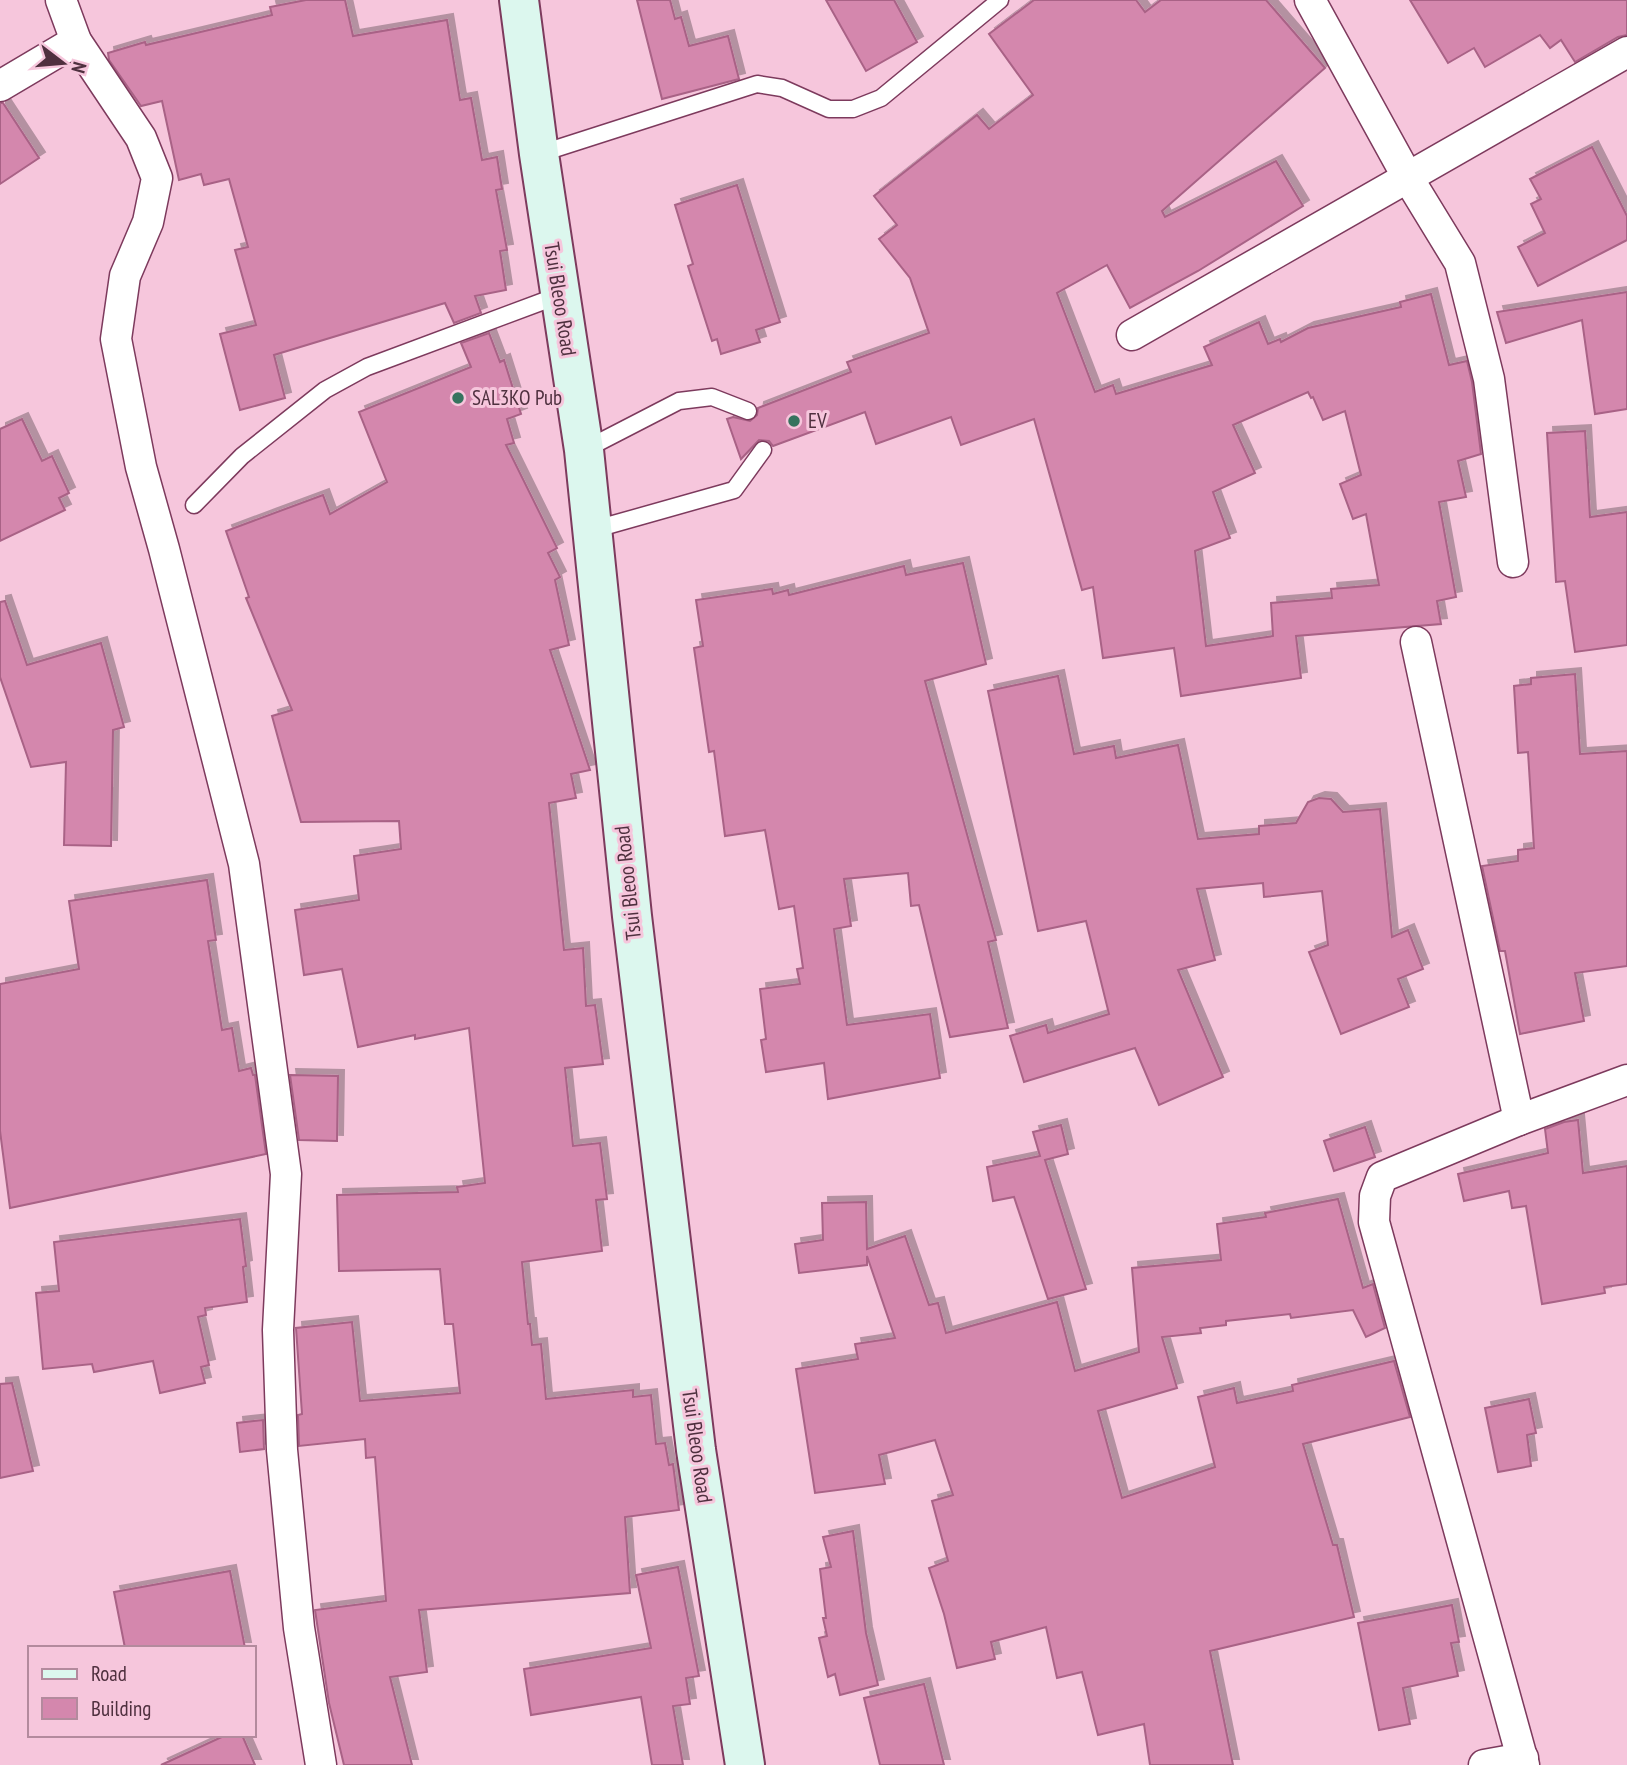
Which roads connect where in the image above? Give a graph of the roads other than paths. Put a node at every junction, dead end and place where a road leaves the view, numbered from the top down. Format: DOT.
graph roads {
  1 [pos="61,0"];
  2 [pos="519,0"];
  3 [pos="1000,0"];
  4 [pos="1310,0"];
  5 [pos="76,41"];
  6 [pos="1627,52"];
  7 [pos="0,86"];
  8 [pos="538,155"];
  9 [pos="1408,178"];
  10 [pos="560,295"];
  11 [pos="1132,335"];
  12 [pos="748,411"];
  13 [pos="584,450"];
  14 [pos="763,450"];
  15 [pos="194,505"];
  16 [pos="590,530"];
  17 [pos="1513,562"];
  18 [pos="1416,642"];
  19 [pos="1627,1080"];
  20 [pos="1519,1120"];
  21 [pos="1523,1762"];
  22 [pos="321,1765"];
  23 [pos="745,1765"];
  24 [pos="1484,1765"];
  1 -- 5 [label="street"];
  2 -- 8 [label="street, Tsui Bleoo Road"];
  3 -- 8 [label="lane"];
  4 -- 9 [label="street"];
  5 -- 7 [label="street"];
  5 -- 22 [label="street"];
  6 -- 9 [label="street"];
  8 -- 10 [label="street, Tsui Bleoo Road"];
  9 -- 11 [label="street"];
  9 -- 17 [label="street"];
  10 -- 13 [label="street, Tsui Bleoo Road"];
  10 -- 15 [label="lane"];
  12 -- 13 [label="lane"];
  13 -- 16 [label="street, Tsui Bleoo Road"];
  14 -- 16 [label="lane"];
  16 -- 23 [label="street, Tsui Bleoo Road"];
  18 -- 20 [label="street"];
  19 -- 20 [label="street"];
  20 -- 21 [label="street"];
  21 -- 24 [label="street"];
}
